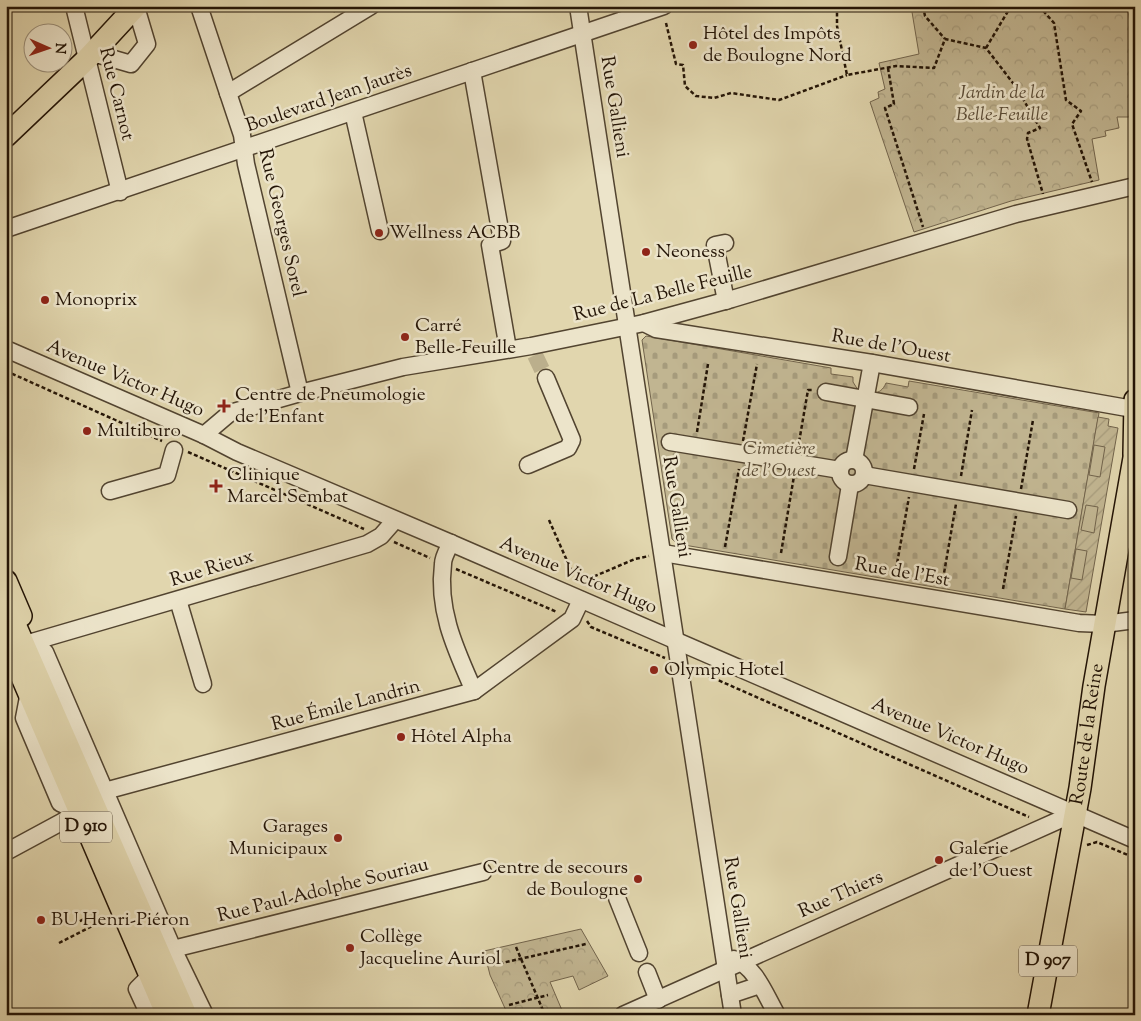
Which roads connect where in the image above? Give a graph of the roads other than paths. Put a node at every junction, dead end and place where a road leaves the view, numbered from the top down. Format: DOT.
graph roads {
  1 [pos="74,6"];
  2 [pos="136,6"];
  3 [pos="353,6"];
  4 [pos="371,6"];
  5 [pos="578,6"];
  6 [pos="664,6"];
  7 [pos="201,7"];
  8 [pos="328,32"];
  9 [pos="583,35"];
  10 [pos="90,56"];
  11 [pos="472,71"];
  12 [pos="228,93"];
  13 [pos="353,112"];
  14 [pos="6,136"];
  15 [pos="244,150"];
  16 [pos="1135,186"];
  17 [pos="120,192"];
  18 [pos="6,229"];
  19 [pos="380,231"];
  20 [pos="726,247"];
  21 [pos="729,300"];
  22 [pos="636,324"];
  23 [pos="6,349"];
  24 [pos="508,349"];
  25 [pos="872,363"];
  26 [pos="546,378"];
  27 [pos="826,392"];
  28 [pos="300,393"];
  29 [pos="865,399"];
  30 [pos="1134,405"];
  31 [pos="909,407"];
  32 [pos="204,435"];
  33 [pos="670,442"];
  34 [pos="175,448"];
  35 [pos="1134,453"];
  36 [pos="854,460"];
  37 [pos="528,465"];
  38 [pos="840,470"];
  39 [pos="864,475"];
  40 [pos="850,485"];
  41 [pos="110,491"];
  42 [pos="1068,510"];
  43 [pos="395,520"];
  44 [pos="451,542"];
  45 [pos="663,553"];
  46 [pos="838,557"];
  47 [pos="6,581"];
  48 [pos="178,600"];
  49 [pos="6,604"];
  50 [pos="578,608"];
  51 [pos="1135,620"];
  52 [pos="1104,624"];
  53 [pos="6,640"];
  54 [pos="676,640"];
  55 [pos="32,642"];
  56 [pos="37,672"];
  57 [pos="203,684"];
  58 [pos="474,692"];
  59 [pos="92,799"];
  60 [pos="1075,813"];
  61 [pos="1135,840"];
  62 [pos="6,852"];
  63 [pos="483,872"];
  64 [pos="617,898"];
  65 [pos="163,948"];
  66 [pos="639,953"];
  67 [pos="725,962"];
  68 [pos="742,962"];
  69 [pos="647,972"];
  70 [pos="160,979"];
  71 [pos="760,985"];
  72 [pos="730,995"];
  73 [pos="658,1000"];
  74 [pos="632,1013"];
  75 [pos="149,1015"];
  76 [pos="168,1015"];
  77 [pos="186,1015"];
  78 [pos="205,1015"];
  79 [pos="733,1015"];
  80 [pos="777,1015"];
  81 [pos="1038,1015"];
  1 -- 10 [label="street, Rue Carnot"];
  2 -- 10 [label="main road"];
  2 -- 10 [label="street"];
  3 -- 8 [label="street"];
  4 -- 8 [label="street"];
  5 -- 9 [label="street, Rue Gallieni"];
  6 -- 9 [label="street, Boulevard Jean Jaurès"];
  7 -- 12 [label="street, Rue Georges Sorel"];
  8 -- 12 [label="street"];
  9 -- 11 [label="street, Boulevard Jean Jaurès"];
  9 -- 22 [label="street, Rue Gallieni"];
  10 -- 14 [label="main road"];
  10 -- 17 [label="street, Rue Carnot"];
  11 -- 13 [label="street, Boulevard Jean Jaurès"];
  11 -- 24 [label="street"];
  12 -- 15 [label="street, Rue Georges Sorel"];
  13 -- 15 [label="street, Boulevard Jean Jaurès"];
  13 -- 19 [label="street"];
  15 -- 17 [label="street, Boulevard Jean Jaurès"];
  15 -- 28 [label="street, Rue Georges Sorel"];
  16 -- 21 [label="street, Rue de La Belle Feuille"];
  17 -- 18 [label="street, Boulevard Jean Jaurès"];
  20 -- 21 [label="street"];
  21 -- 22 [label="street, Rue de La Belle Feuille"];
  22 -- 24 [label="street, Rue de La Belle Feuille"];
  22 -- 25 [label="street, Rue de l'Ouest"];
  22 -- 45 [label="street, Rue Gallieni"];
  23 -- 32 [label="street, Avenue Victor Hugo"];
  24 -- 28 [label="street, Rue de La Belle Feuille"];
  25 -- 29 [label="street"];
  25 -- 30 [label="street, Rue de l'Ouest"];
  26 -- 37 [label="street"];
  27 -- 29 [label="street"];
  28 -- 32 [label="street, Rue de La Belle Feuille"];
  29 -- 31 [label="street"];
  29 -- 36 [label="street"];
  30 -- 35 [label="main road, Route de la Reine / D 907"];
  32 -- 43 [label="street, Avenue Victor Hugo"];
  33 -- 38 [label="street"];
  34 -- 41 [label="street"];
  35 -- 52 [label="main road, Route de la Reine / D 907"];
  36 -- 38 [label="street"];
  36 -- 39 [label="street"];
  38 -- 40 [label="street"];
  39 -- 40 [label="street"];
  39 -- 42 [label="street"];
  40 -- 46 [label="street"];
  43 -- 44 [label="street, Avenue Victor Hugo"];
  43 -- 48 [label="street, Rue Rieux"];
  44 -- 50 [label="street, Avenue Victor Hugo"];
  44 -- 58 [label="street"];
  45 -- 52 [label="street, Rue de l'Est"];
  45 -- 54 [label="street, Rue Gallieni"];
  47 -- 55 [label="main road, D 910"];
  48 -- 55 [label="street, Rue Rieux"];
  48 -- 57 [label="street"];
  49 -- 56 [label="main road, D 910"];
  50 -- 54 [label="street, Avenue Victor Hugo"];
  50 -- 58 [label="street, Rue Émile Landrin"];
  51 -- 52 [label="street, Rue de l'Est"];
  52 -- 60 [label="main road, Route de la Reine / D 907"];
  53 -- 59 [label="main road, D 910"];
  54 -- 60 [label="street, Avenue Victor Hugo"];
  54 -- 67 [label="street, Rue Gallieni"];
  55 -- 56 [label="main road, D 910"];
  55 -- 59 [label="street"];
  56 -- 59 [label="main road, D 910"];
  58 -- 59 [label="street, Rue Émile Landrin"];
  59 -- 62 [label="street, Rue Émile Landrin"];
  59 -- 65 [label="main road, D 910"];
  59 -- 70 [label="main road, D 910"];
  60 -- 61 [label="street, Avenue Victor Hugo"];
  60 -- 68 [label="street, Rue Thiers"];
  60 -- 81 [label="main road, Route de la Reine / D 907"];
  63 -- 65 [label="street, Rue Paul-Adolphe Souriau"];
  64 -- 66 [label="street"];
  65 -- 70 [label="main road, D 910"];
  65 -- 78 [label="street"];
  67 -- 68 [label="street"];
  67 -- 72 [label="street, Rue Gallieni"];
  67 -- 73 [label="street"];
  68 -- 71 [label="street"];
  69 -- 73 [label="street"];
  70 -- 75 [label="street"];
  70 -- 76 [label="main road, D 910"];
  70 -- 77 [label="main road, D 910"];
  71 -- 72 [label="street"];
  71 -- 80 [label="street"];
  72 -- 79 [label="street, Rue Gallieni"];
  73 -- 74 [label="street"];
}
